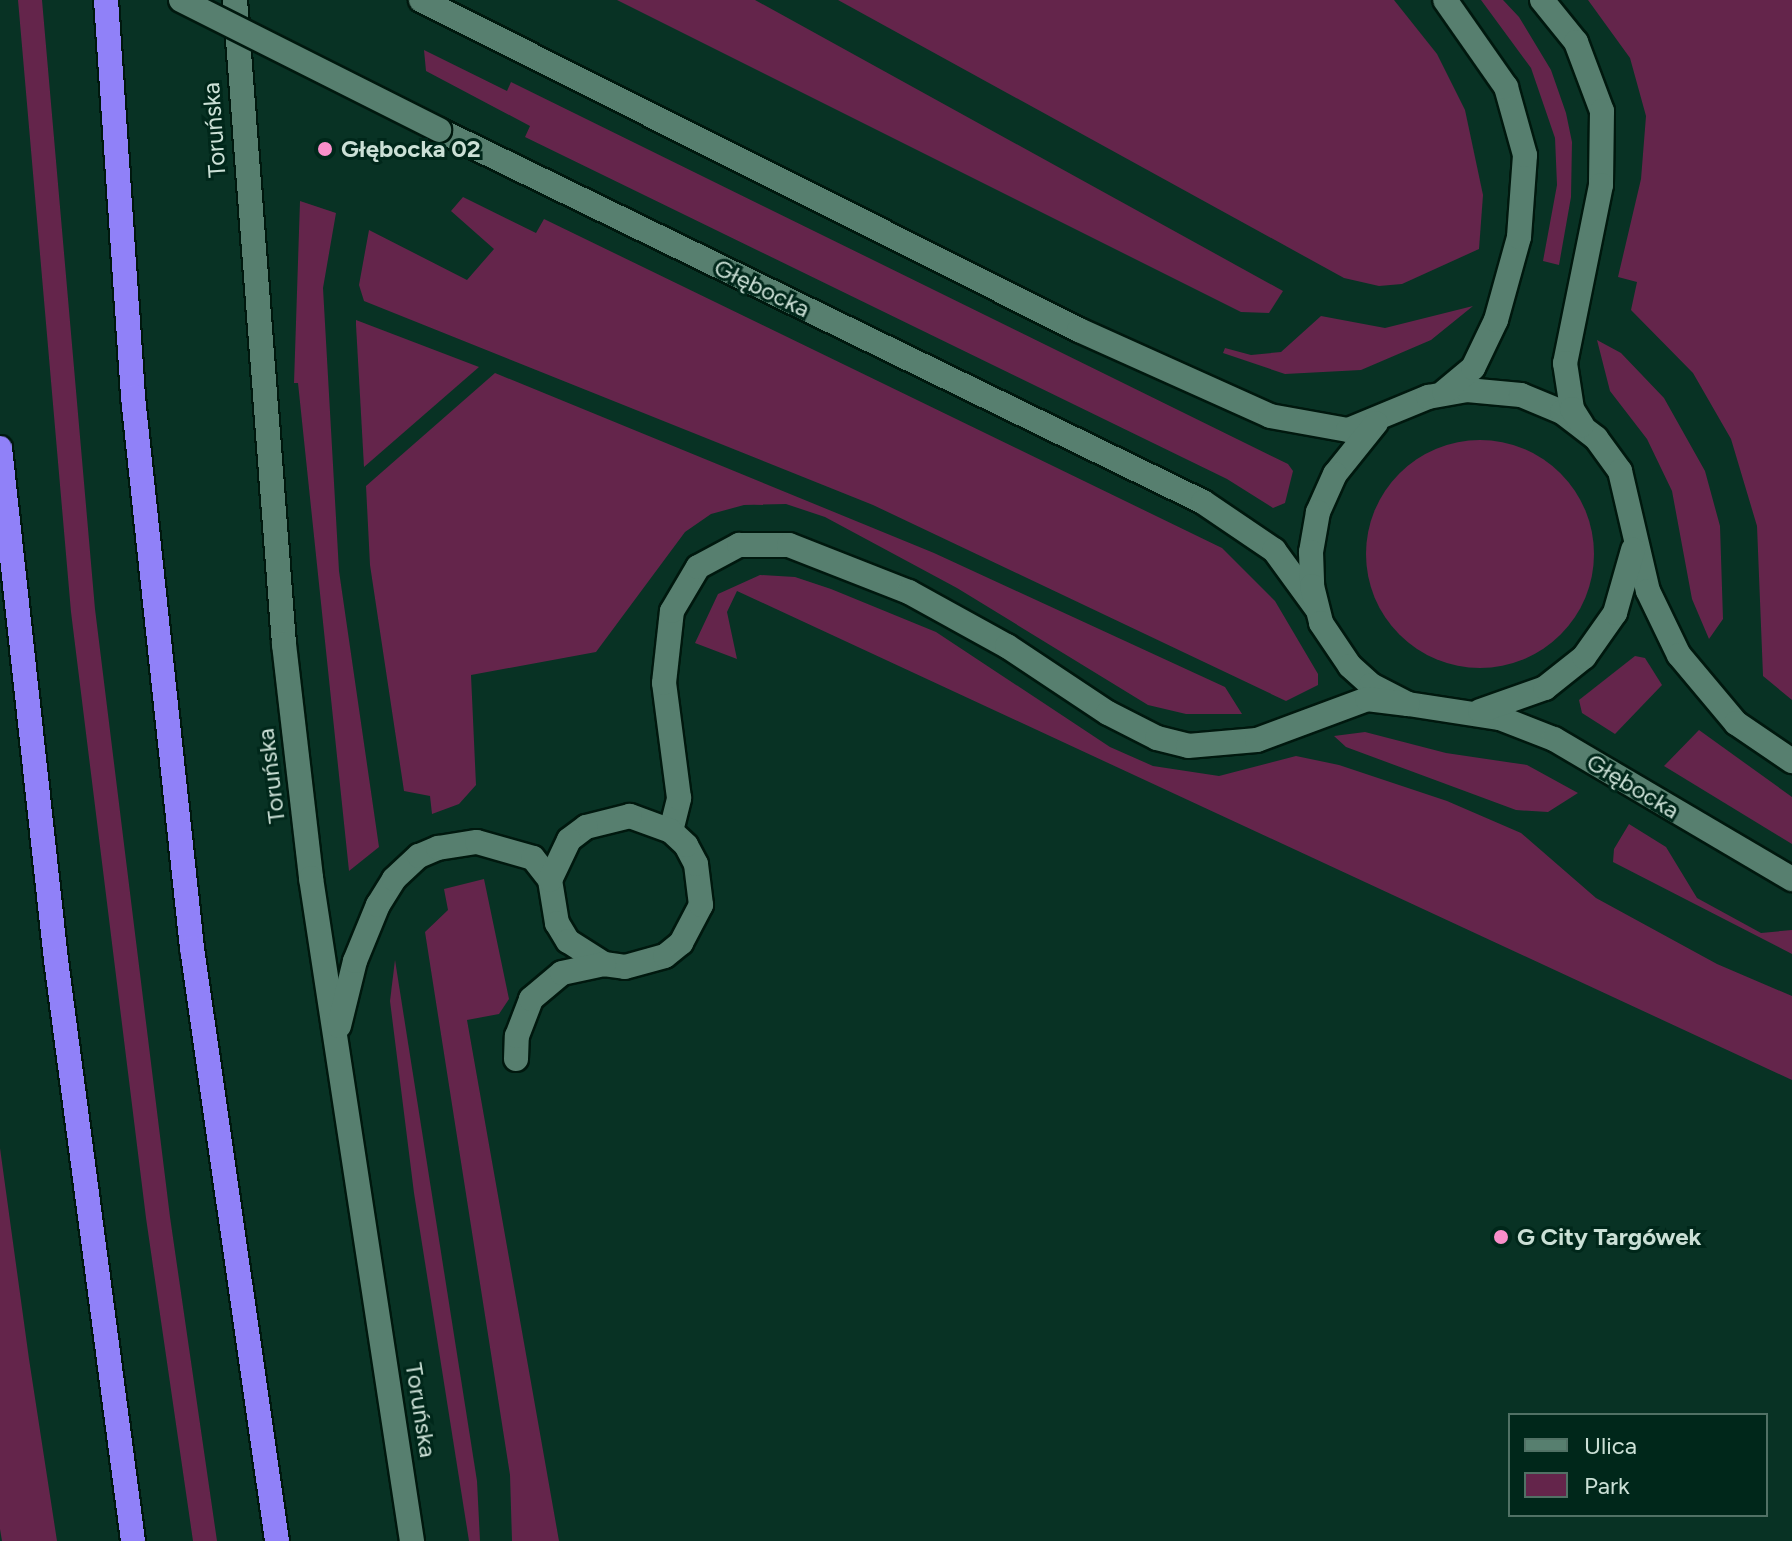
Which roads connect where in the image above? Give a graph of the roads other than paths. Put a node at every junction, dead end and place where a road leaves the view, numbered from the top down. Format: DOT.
graph roads {
  1 [pos="106,0"];
  2 [pos="181,0"];
  3 [pos="235,0"];
  4 [pos="1445,0"];
  5 [pos="1542,0"];
  6 [pos="426,3"];
  7 [pos="1442,393"];
  8 [pos="1380,420"];
  9 [pos="1587,429"];
  10 [pos="0,448"];
  11 [pos="1635,535"];
  12 [pos="1317,609"];
  13 [pos="1408,704"];
  14 [pos="1466,712"];
  15 [pos="1792,761"];
  16 [pos="671,831"];
  17 [pos="1792,879"];
  18 [pos="550,880"];
  19 [pos="604,964"];
  20 [pos="337,1044"];
  21 [pos="516,1059"];
  22 [pos="133,1541"];
  23 [pos="277,1541"];
  24 [pos="412,1541"];
  1 -- 23 [label="highway"];
  2 -- 12 [label="street, Głębocka, bridge"];
  3 -- 20 [label="street, Toruńska"];
  4 -- 7 [label="street"];
  5 -- 9 [label="street"];
  6 -- 8 [label="street, Głębocka"];
  7 -- 8 [label="street, Głębocka"];
  7 -- 9 [label="street, Głębocka"];
  8 -- 12 [label="street, Głębocka"];
  9 -- 11 [label="street, Głębocka"];
  10 -- 22 [label="highway"];
  11 -- 14 [label="street, Głębocka"];
  11 -- 15 [label="street, Głębocka"];
  12 -- 13 [label="street, Głębocka"];
  13 -- 14 [label="street, Głębocka"];
  13 -- 16 [label="street"];
  14 -- 17 [label="street, Głębocka"];
  16 -- 18 [label="street"];
  16 -- 19 [label="street"];
  18 -- 19 [label="street"];
  18 -- 20 [label="street"];
  19 -- 21 [label="street"];
  20 -- 24 [label="street, Toruńska"];
}
